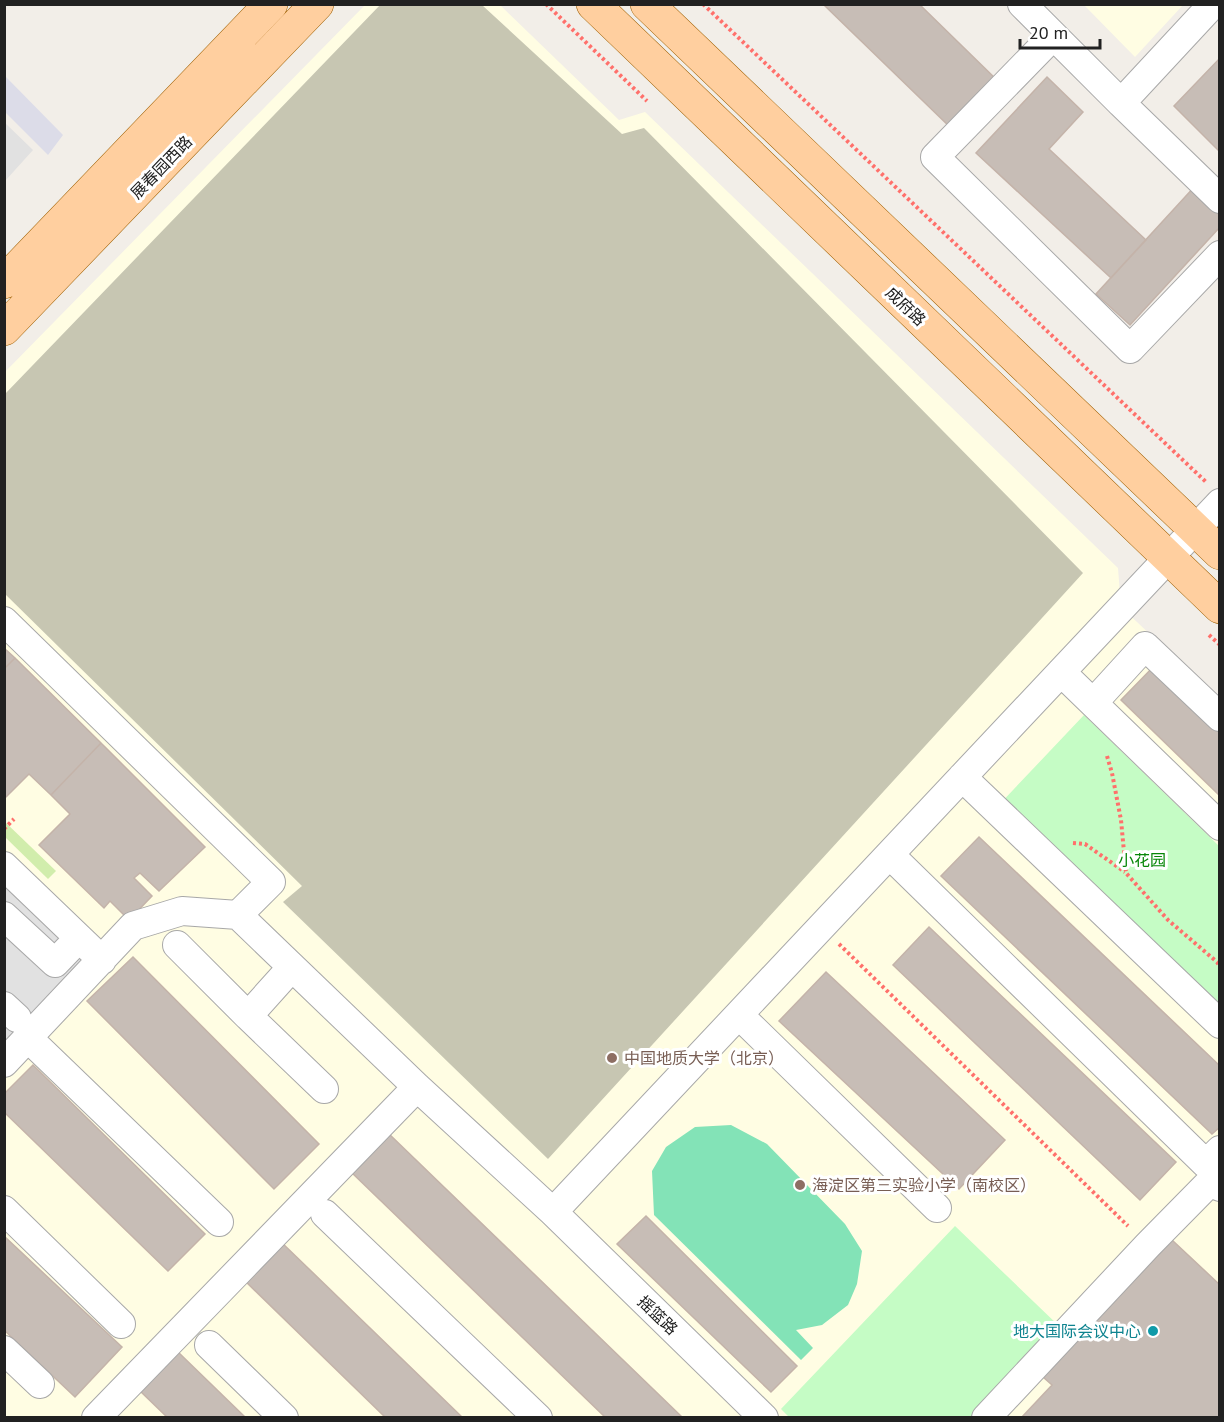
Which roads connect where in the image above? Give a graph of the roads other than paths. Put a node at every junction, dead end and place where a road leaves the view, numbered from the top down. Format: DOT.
graph roads {
  1 [pos="272,4"];
  2 [pos="317,4"];
  3 [pos="593,4"];
  4 [pos="647,4"];
  5 [pos="1022,4"];
  6 [pos="1214,4"];
  7 [pos="1053,36"];
  8 [pos="1121,103"];
  9 [pos="1220,199"];
  10 [pos="1220,255"];
  11 [pos="4,282"];
  12 [pos="4,329"];
  13 [pos="1215,495"];
  14 [pos="1195,529"];
  15 [pos="1220,553"];
  16 [pos="1168,558"];
  17 [pos="1220,607"];
  18 [pos="4,621"];
  19 [pos="1061,672"];
  20 [pos="1093,703"];
  21 [pos="1220,717"];
  22 [pos="962,777"];
  23 [pos="1220,826"];
  24 [pos="890,855"];
  25 [pos="4,866"];
  26 [pos="238,915"];
  27 [pos="4,916"];
  28 [pos="79,938"];
  29 [pos="177,945"];
  30 [pos="102,960"];
  31 [pos="292,967"];
  32 [pos="739,1015"];
  33 [pos="248,1016"];
  34 [pos="17,1021"];
  35 [pos="1220,1024"];
  36 [pos="4,1063"];
  37 [pos="417,1087"];
  38 [pos="324,1089"];
  39 [pos="1220,1150"];
  40 [pos="1220,1187"];
  41 [pos="937,1208"];
  42 [pos="4,1210"];
  43 [pos="553,1212"];
  44 [pos="325,1214"];
  45 [pos="219,1222"];
  46 [pos="121,1324"];
  47 [pos="209,1345"];
  48 [pos="4,1350"];
  49 [pos="40,1384"];
  50 [pos="763,1417"];
  51 [pos="96,1418"];
  52 [pos="284,1418"];
  53 [pos="538,1418"];
  54 [pos="986,1418"];
  1 -- 11 [label="main road, 展春园西路"];
  2 -- 12 [label="main road, 展春园西路"];
  3 -- 16 [label="main road, 成府路"];
  4 -- 14 [label="main road"];
  5 -- 7 [label="street"];
  6 -- 8 [label="street"];
  7 -- 8 [label="street"];
  7 -- 10 [label="street"];
  8 -- 9 [label="street"];
  13 -- 14 [label="street"];
  14 -- 15 [label="main road"];
  14 -- 16 [label="street"];
  16 -- 17 [label="main road, 成府路"];
  16 -- 19 [label="street"];
  18 -- 26 [label="street"];
  19 -- 20 [label="street"];
  19 -- 22 [label="street"];
  20 -- 21 [label="street"];
  20 -- 23 [label="street"];
  22 -- 24 [label="street"];
  22 -- 35 [label="street"];
  24 -- 32 [label="street"];
  24 -- 39 [label="street"];
  25 -- 28 [label="street"];
  26 -- 30 [label="street"];
  26 -- 31 [label="street, 摇篮路"];
  27 -- 28 [label="street"];
  28 -- 30 [label="street"];
  29 -- 33 [label="street"];
  30 -- 34 [label="street"];
  31 -- 33 [label="street"];
  31 -- 37 [label="street, 摇篮路"];
  32 -- 41 [label="street"];
  32 -- 43 [label="street"];
  33 -- 38 [label="street"];
  34 -- 36 [label="street"];
  34 -- 45 [label="street"];
  37 -- 43 [label="street, 摇篮路"];
  37 -- 51 [label="street"];
  40 -- 54 [label="street"];
  42 -- 46 [label="street"];
  43 -- 50 [label="street, 摇篮路"];
  44 -- 53 [label="street"];
  47 -- 52 [label="street"];
  48 -- 49 [label="street"];
}
